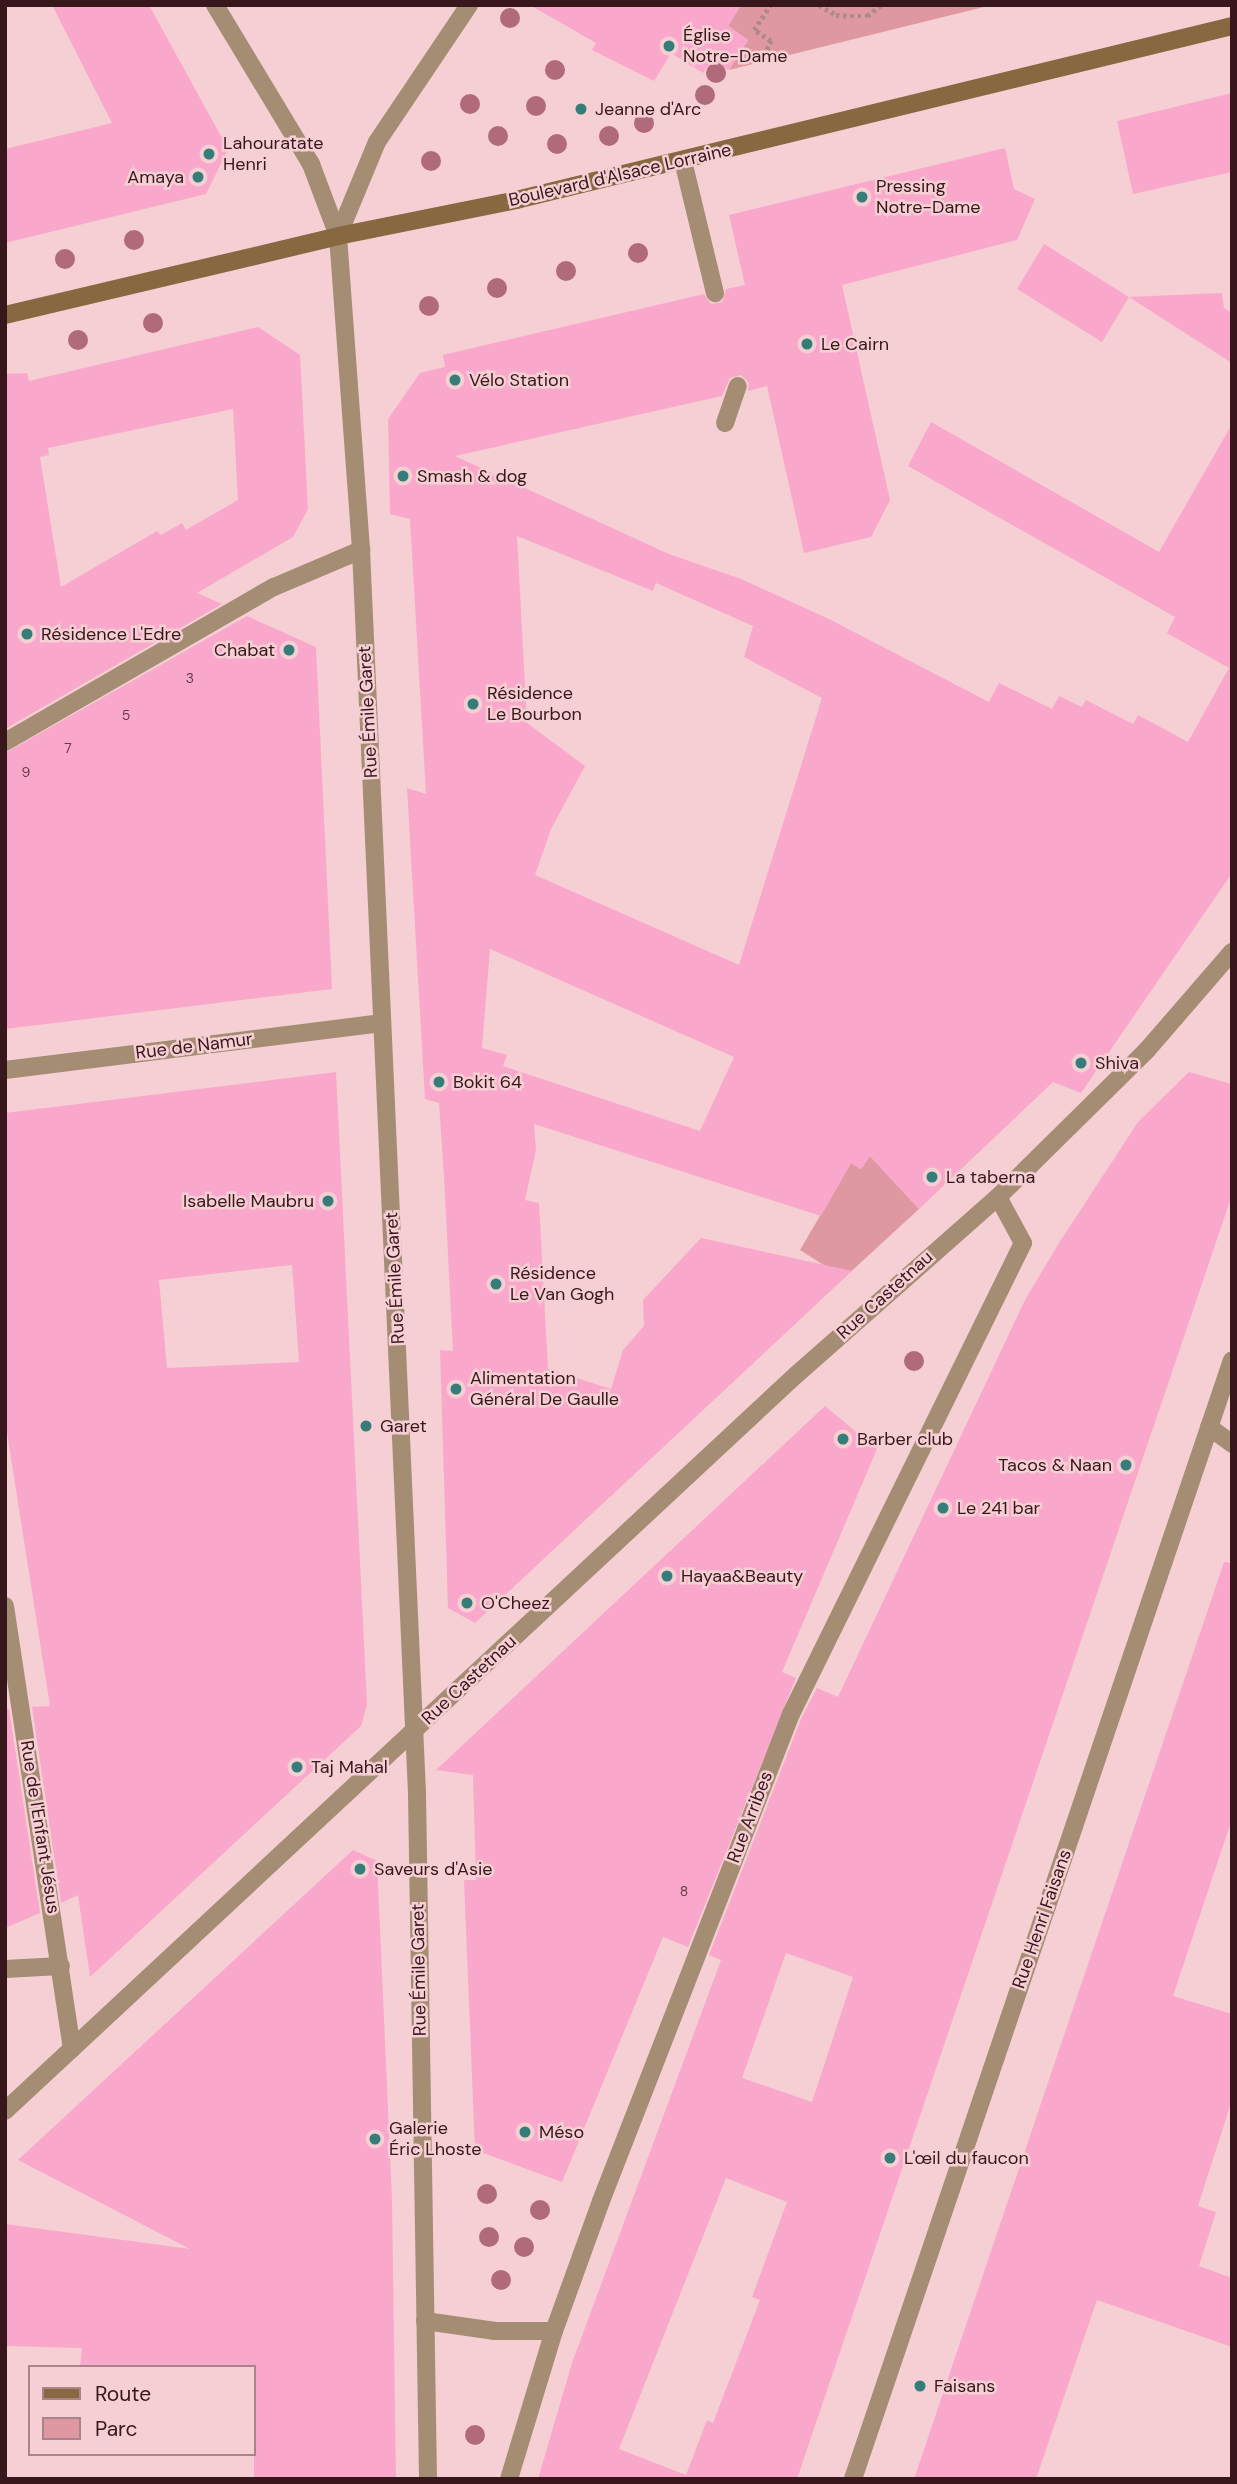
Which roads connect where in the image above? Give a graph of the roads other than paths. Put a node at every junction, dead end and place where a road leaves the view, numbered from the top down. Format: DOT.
graph roads {
  1 [pos="215,5"];
  2 [pos="469,5"];
  3 [pos="1232,26"];
  4 [pos="683,161"];
  5 [pos="338,236"];
  6 [pos="715,293"];
  7 [pos="5,315"];
  8 [pos="738,386"];
  9 [pos="725,423"];
  10 [pos="361,550"];
  11 [pos="5,742"];
  12 [pos="1232,952"];
  13 [pos="382,1023"];
  14 [pos="5,1070"];
  15 [pos="998,1197"];
  16 [pos="1232,1360"];
  17 [pos="1209,1427"];
  18 [pos="1232,1444"];
  19 [pos="5,1606"];
  20 [pos="414,1731"];
  21 [pos="61,1966"];
  22 [pos="5,1969"];
  23 [pos="72,2049"];
  24 [pos="5,2111"];
  25 [pos="425,2321"];
  26 [pos="554,2331"];
  27 [pos="428,2479"];
  28 [pos="509,2479"];
  29 [pos="853,2479"];
  1 -- 5 [label="street"];
  2 -- 5 [label="street"];
  3 -- 4 [label="main road, Boulevard d'Alsace Lorraine"];
  4 -- 5 [label="main road, Boulevard d'Alsace Lorraine"];
  4 -- 6 [label="street"];
  5 -- 7 [label="main road, Boulevard d'Alsace Lorraine"];
  5 -- 10 [label="street, Rue Émile Garet"];
  8 -- 9 [label="street"];
  10 -- 11 [label="street"];
  10 -- 13 [label="street, Rue Émile Garet"];
  12 -- 15 [label="street, Rue Castetnau"];
  13 -- 14 [label="street, Rue de Namur"];
  13 -- 20 [label="street, Rue Émile Garet"];
  15 -- 20 [label="street, Rue Castetnau"];
  15 -- 26 [label="street, Rue Arribes"];
  16 -- 17 [label="street, Rue Henri Faisans"];
  17 -- 18 [label="street"];
  17 -- 29 [label="street, Rue Henri Faisans"];
  19 -- 21 [label="street, Rue de l'Enfant Jésus"];
  20 -- 23 [label="street, Rue Castetnau"];
  20 -- 25 [label="street, Rue Émile Garet"];
  21 -- 22 [label="street"];
  21 -- 23 [label="street, Rue de l'Enfant Jésus"];
  23 -- 24 [label="street, Rue Castetnau"];
  25 -- 26 [label="street"];
  25 -- 27 [label="street, Rue Émile Garet"];
  26 -- 28 [label="street"];
}
